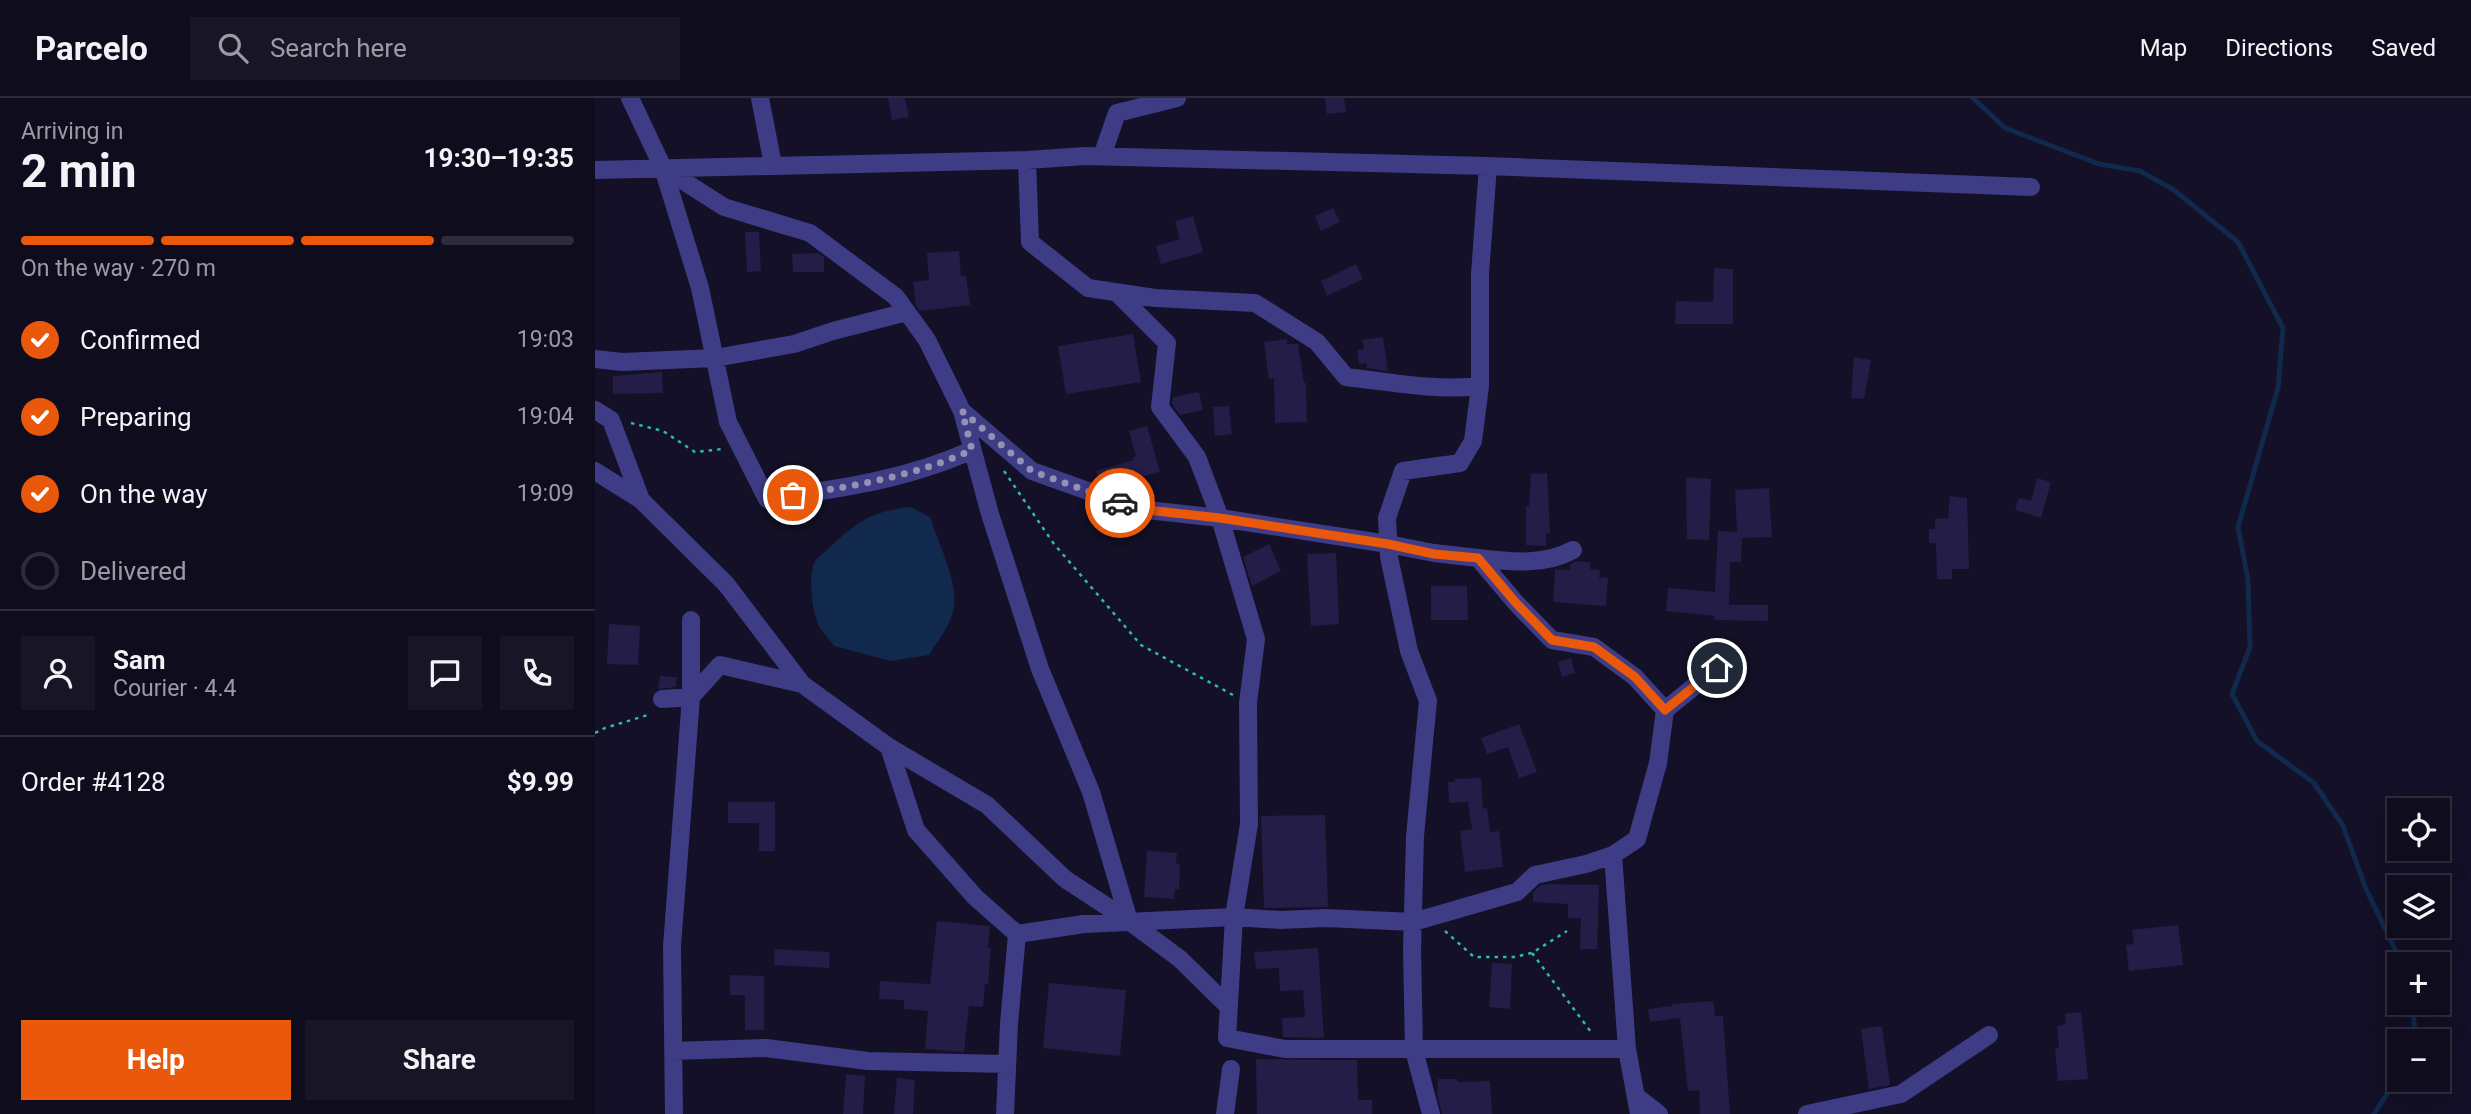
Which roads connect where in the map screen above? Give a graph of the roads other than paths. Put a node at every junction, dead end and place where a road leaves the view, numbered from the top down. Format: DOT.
graph roads {
  1 [pos="630,98"];
  2 [pos="760,98"];
  3 [pos="1177,98"];
  4 [pos="1102,156"];
  5 [pos="1027,160"];
  6 [pos="773,165"];
  7 [pos="1488,166"];
  8 [pos="663,168"];
  9 [pos="595,170"];
  10 [pos="2031,187"];
  11 [pos="1116,292"];
  12 [pos="907,312"];
  13 [pos="715,358"];
  14 [pos="595,359"];
  15 [pos="1479,386"];
  16 [pos="595,410"];
  17 [pos="962,411"];
  18 [pos="972,450"];
  19 [pos="595,471"];
  20 [pos="641,500"];
  21 [pos="1220,518"];
  22 [pos="1388,544"];
  23 [pos="1573,550"];
  24 [pos="1478,558"];
  25 [pos="691,620"];
  26 [pos="1717,668"];
  27 [pos="802,684"];
  28 [pos="691,697"];
  29 [pos="657,706"];
  30 [pos="1665,710"];
  31 [pos="889,747"];
  32 [pos="1613,855"];
  33 [pos="1234,917"];
  34 [pos="1421,920"];
  35 [pos="1129,921"];
  36 [pos="1017,934"];
  37 [pos="1229,1007"];
  38 [pos="1989,1035"];
  39 [pos="1627,1049"];
  40 [pos="1414,1050"];
  41 [pos="673,1051"];
  42 [pos="1007,1064"];
  43 [pos="1231,1069"];
  44 [pos="1637,1105"];
  45 [pos="674,1114"];
  46 [pos="1005,1114"];
  47 [pos="1225,1114"];
  48 [pos="1431,1114"];
  49 [pos="1659,1114"];
  50 [pos="1807,1114"];
  1 -- 8 [label="street"];
  2 -- 6 [label="street"];
  3 -- 4 [label="street"];
  4 -- 5 [label="street"];
  4 -- 7 [label="street"];
  5 -- 6 [label="street"];
  5 -- 11 [label="street"];
  6 -- 8 [label="street"];
  7 -- 10 [label="street"];
  7 -- 15 [label="street"];
  8 -- 9 [label="street"];
  8 -- 12 [label="street"];
  8 -- 13 [label="street"];
  11 -- 15 [label="street"];
  11 -- 21 [label="street"];
  12 -- 13 [label="street"];
  12 -- 17 [label="street"];
  13 -- 14 [label="street"];
  13 -- 18 [label="street"];
  15 -- 22 [label="street"];
  16 -- 20 [label="street"];
  17 -- 18 [label="street"];
  17 -- 21 [label="street"];
  18 -- 35 [label="street"];
  19 -- 20 [label="street"];
  20 -- 27 [label="street"];
  21 -- 22 [label="street"];
  21 -- 33 [label="street"];
  22 -- 24 [label="street"];
  22 -- 34 [label="street"];
  23 -- 24 [label="street"];
  24 -- 30 [label="street"];
  25 -- 28 [label="street"];
  26 -- 30 [label="street"];
  27 -- 28 [label="street"];
  27 -- 31 [label="street"];
  28 -- 29 [label="street"];
  28 -- 41 [label="street"];
  30 -- 32 [label="street"];
  31 -- 35 [label="street"];
  31 -- 36 [label="street"];
  32 -- 34 [label="street"];
  32 -- 39 [label="street"];
  33 -- 34 [label="street"];
  33 -- 35 [label="street"];
  33 -- 37 [label="street"];
  34 -- 40 [label="street"];
  35 -- 36 [label="street"];
  35 -- 37 [label="street"];
  36 -- 42 [label="street"];
  37 -- 40 [label="street"];
  38 -- 50 [label="street"];
  39 -- 40 [label="street"];
  39 -- 44 [label="street"];
  40 -- 48 [label="street"];
  41 -- 42 [label="street"];
  41 -- 45 [label="street"];
  42 -- 46 [label="street"];
  43 -- 47 [label="street"];
  44 -- 49 [label="street"];
}
